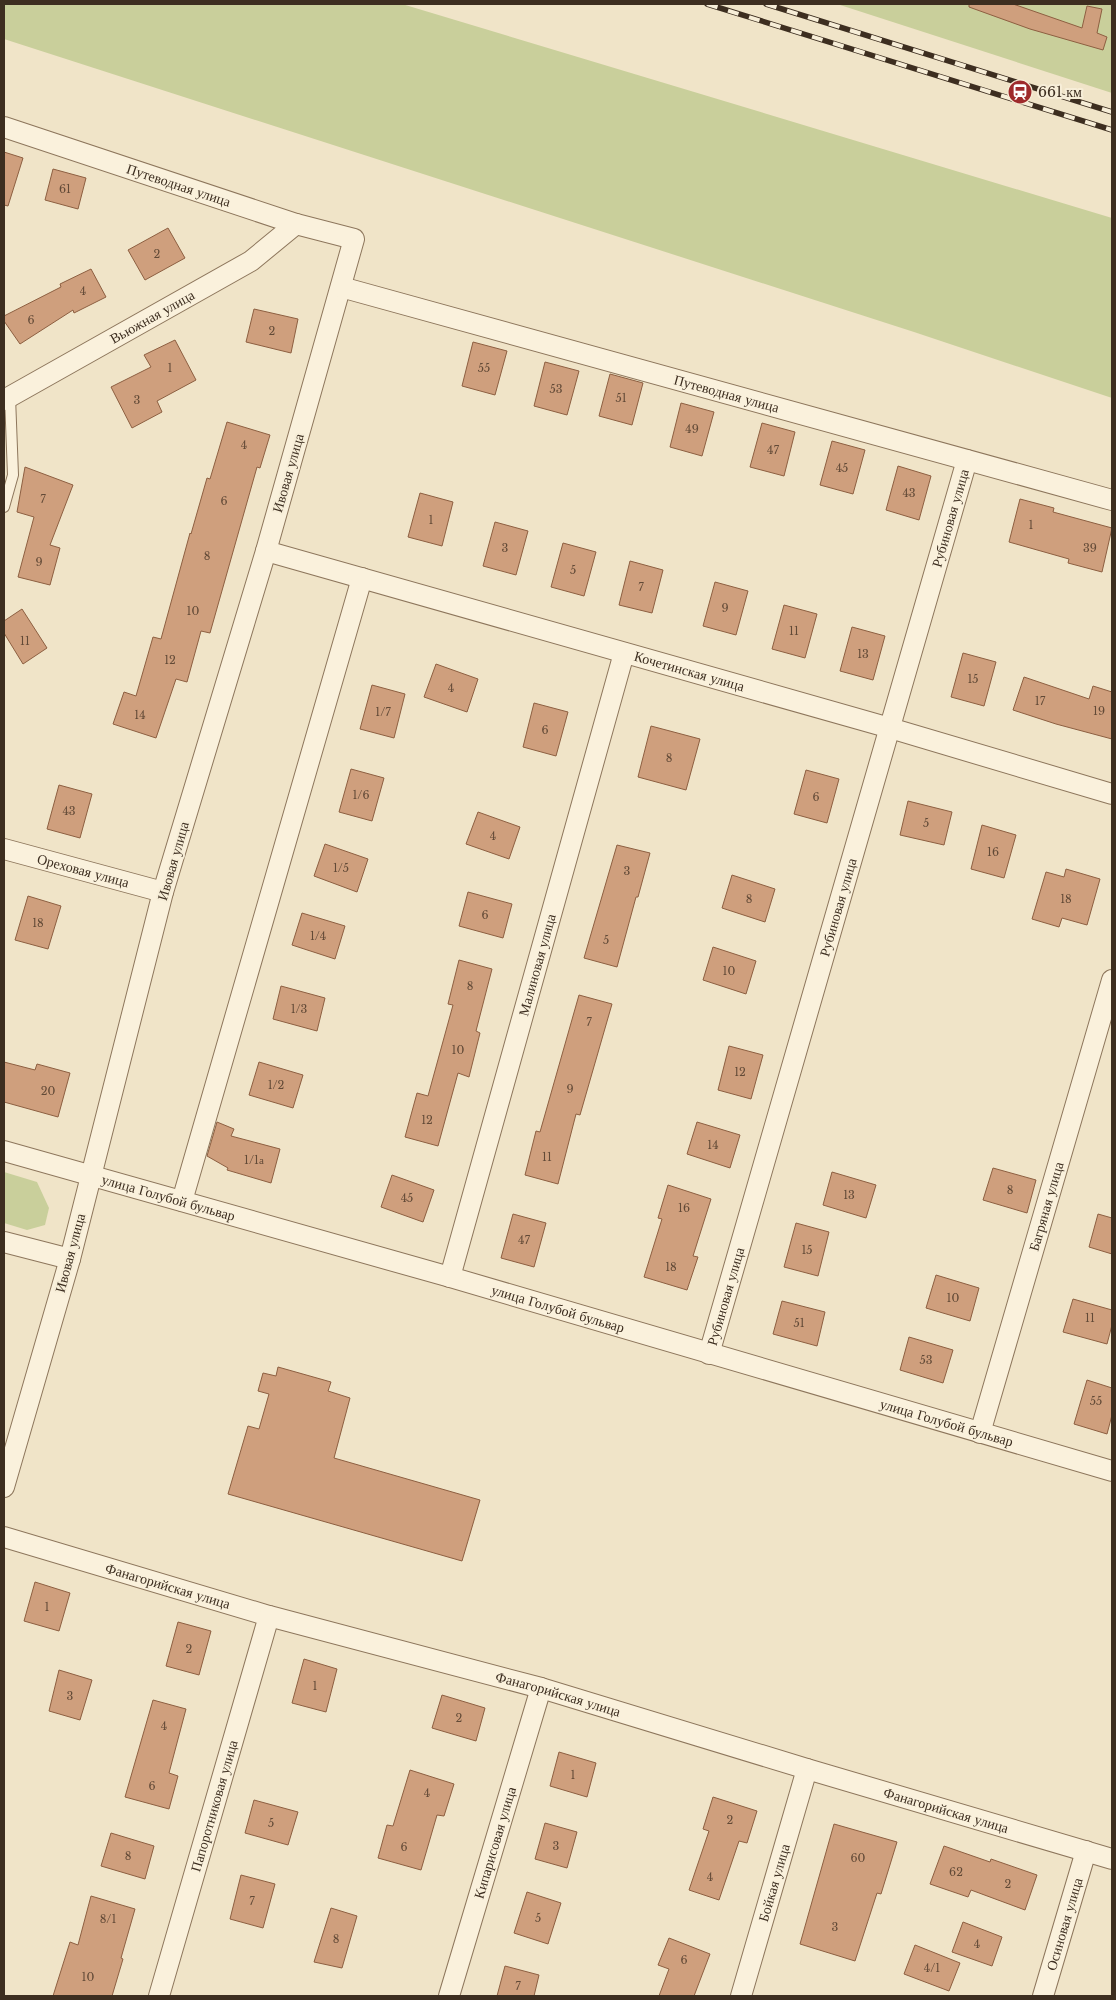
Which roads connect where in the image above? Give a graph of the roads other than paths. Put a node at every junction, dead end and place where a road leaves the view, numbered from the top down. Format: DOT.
graph roads {
  1 [pos="4,127"];
  2 [pos="296,224"];
  3 [pos="354,239"];
  4 [pos="341,287"];
  5 [pos="7,399"];
  6 [pos="967,460"];
  7 [pos="1112,500"];
  8 [pos="4,507"];
  9 [pos="266,551"];
  10 [pos="362,578"];
  11 [pos="624,653"];
  12 [pos="890,728"];
  13 [pos="1112,794"];
  14 [pos="4,849"];
  15 [pos="163,892"];
  16 [pos="1112,980"];
  17 [pos="4,1151"];
  18 [pos="90,1176"];
  19 [pos="182,1202"];
  20 [pos="4,1242"];
  21 [pos="70,1259"];
  22 [pos="450,1277"];
  23 [pos="709,1354"];
  24 [pos="980,1433"];
  25 [pos="1112,1471"];
  26 [pos="4,1487"];
  27 [pos="4,1537"];
  28 [pos="269,1616"];
  29 [pos="541,1688"];
  30 [pos="806,1769"];
  31 [pos="1086,1851"];
  32 [pos="1112,1858"];
  33 [pos="159,1996"];
  34 [pos="449,1996"];
  35 [pos="741,1996"];
  36 [pos="1042,1996"];
  1 -- 2 [label="street, Путеводная улица"];
  2 -- 3 [label="street, Путеводная улица"];
  2 -- 5 [label="street, Вьюжная улица"];
  3 -- 4 [label="street, Ивовая улица"];
  4 -- 6 [label="street, Путеводная улица"];
  4 -- 9 [label="street, Ивовая улица"];
  5 -- 8 [label="lane"];
  6 -- 7 [label="street, Путеводная улица"];
  6 -- 12 [label="street, Рубиновая улица"];
  9 -- 10 [label="street, Кочетинская улица"];
  9 -- 15 [label="street, Ивовая улица"];
  10 -- 11 [label="street, Кочетинская улица"];
  10 -- 19 [label="street"];
  11 -- 12 [label="street, Кочетинская улица"];
  11 -- 22 [label="street, Малиновая улица"];
  12 -- 13 [label="street, Кочетинская улица"];
  12 -- 23 [label="street, Рубиновая улица"];
  14 -- 15 [label="street, Ореховая улица"];
  15 -- 18 [label="street, Ивовая улица"];
  16 -- 24 [label="street, Багряная улица"];
  17 -- 18 [label="street, улица Голубой бульвар"];
  18 -- 19 [label="street, улица Голубой бульвар"];
  18 -- 21 [label="street, Ивовая улица"];
  19 -- 22 [label="street, улица Голубой бульвар"];
  20 -- 21 [label="street"];
  21 -- 26 [label="street, Ивовая улица"];
  22 -- 23 [label="street, улица Голубой бульвар"];
  23 -- 24 [label="street, улица Голубой бульвар"];
  24 -- 25 [label="street, улица Голубой бульвар"];
  27 -- 28 [label="street, Фанагорийская улица"];
  28 -- 29 [label="street, Фанагорийская улица"];
  28 -- 33 [label="street, Папоротниковая улица"];
  29 -- 30 [label="street, Фанагорийская улица"];
  29 -- 34 [label="street, Кипарисовая улица"];
  30 -- 31 [label="street, Фанагорийская улица"];
  30 -- 35 [label="street, Бойкая улица"];
  31 -- 32 [label="street, Фанагорийская улица"];
  31 -- 36 [label="street, Осиновая улица"];
}
